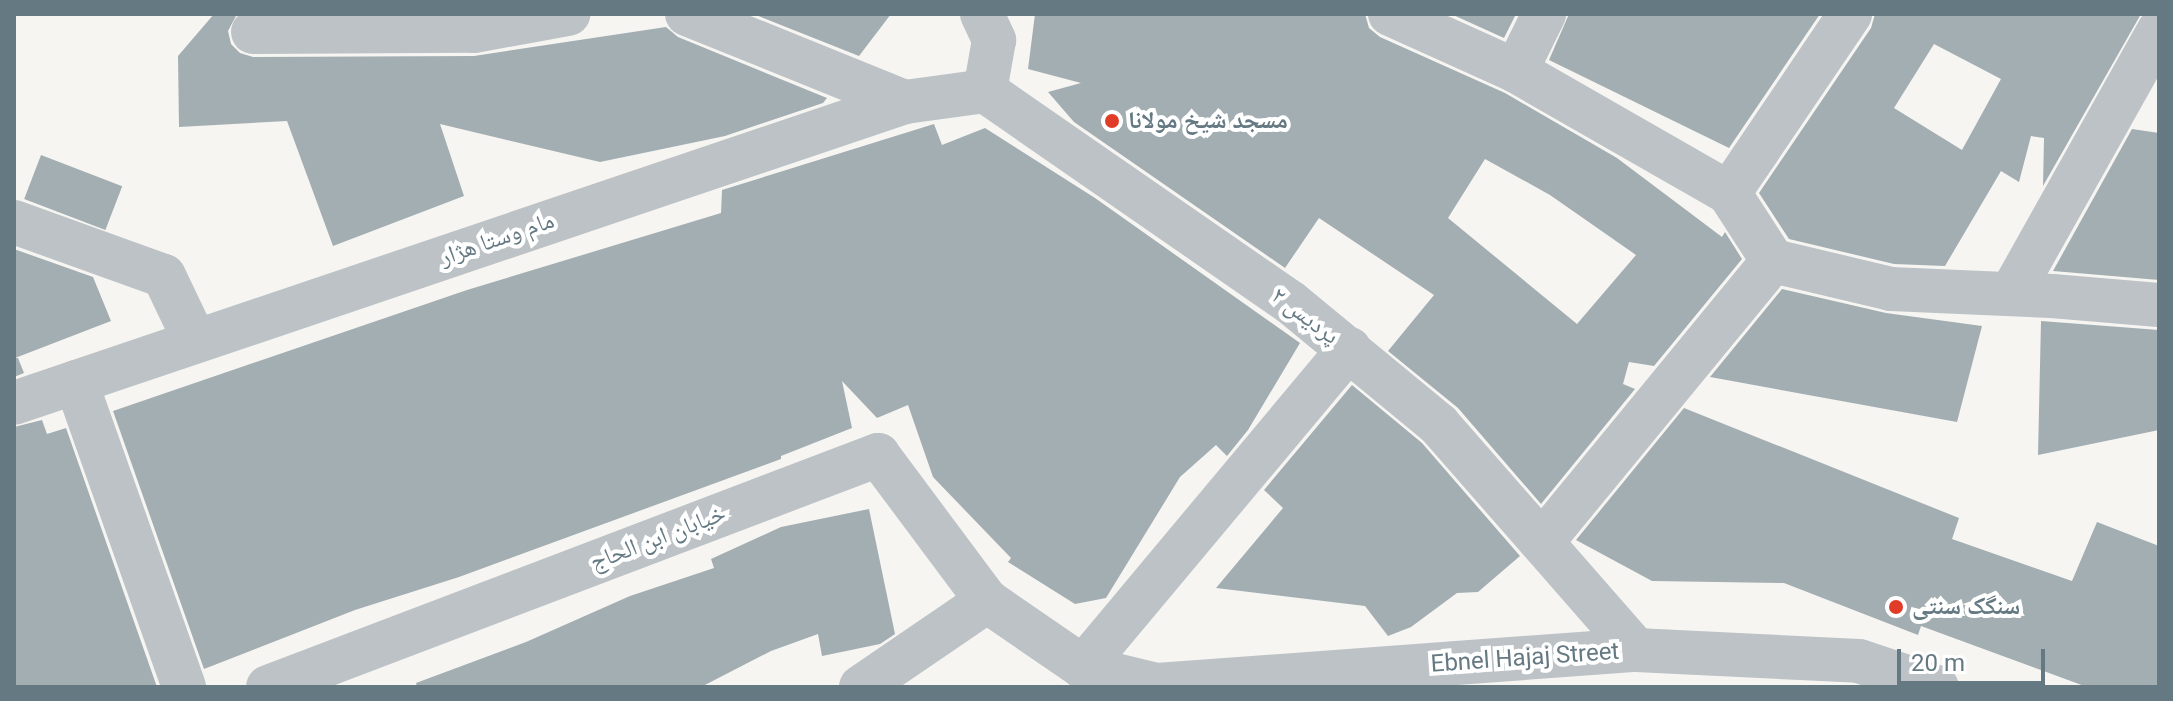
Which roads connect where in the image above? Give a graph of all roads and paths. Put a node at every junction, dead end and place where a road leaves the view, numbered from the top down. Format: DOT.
graph roads {
  1 [pos="568,14"];
  2 [pos="687,14"];
  3 [pos="982,14"];
  4 [pos="1390,14"];
  5 [pos="1544,14"];
  6 [pos="1850,14"];
  7 [pos="2159,30"];
  8 [pos="253,32"];
  9 [pos="1516,71"];
  10 [pos="985,91"];
  11 [pos="905,102"];
  12 [pos="1729,193"];
  13 [pos="14,222"];
  14 [pos="1773,261"];
  15 [pos="2011,294"];
  16 [pos="2159,305"];
  17 [pos="195,341"];
  18 [pos="1349,349"];
  19 [pos="76,382"];
  20 [pos="14,403"];
  21 [pos="1542,542"];
  22 [pos="987,601"];
  23 [pos="1636,650"];
  24 [pos="1083,667"];
  25 [pos="1156,686"];
  26 [pos="184,687"];
  27 [pos="268,687"];
  28 [pos="861,687"];
  29 [pos="1937,687"];
  1 -- 8 [label="street"];
  2 -- 11 [label="street"];
  3 -- 10 [label="street"];
  4 -- 9 [label="street"];
  5 -- 9 [label="street"];
  6 -- 12 [label="street"];
  7 -- 15 [label="street"];
  9 -- 12 [label="street"];
  10 -- 11 [label="street, مام وستا هژار"];
  10 -- 18 [label="street, پردیس ۲"];
  11 -- 17 [label="street, مام وستا هژار"];
  12 -- 14 [label="street"];
  13 -- 17 [label="street"];
  14 -- 15 [label="street"];
  14 -- 21 [label="street"];
  15 -- 16 [label="street"];
  17 -- 19 [label="street, مام وستا هژار"];
  18 -- 21 [label="street, پردیس ۲"];
  18 -- 24 [label="street"];
  19 -- 20 [label="street, مام وستا هژار"];
  19 -- 26 [label="street"];
  21 -- 23 [label="street, پردیس ۲"];
  22 -- 24 [label="street, Ebnel Hajaj Street"];
  22 -- 27 [label="street, خیابان ابن الحاج"];
  22 -- 28 [label="street"];
  23 -- 25 [label="street, Ebnel Hajaj Street"];
  23 -- 29 [label="street, Ebnel Hajaj Street"];
  24 -- 25 [label="street, Ebnel Hajaj Street"];
}
